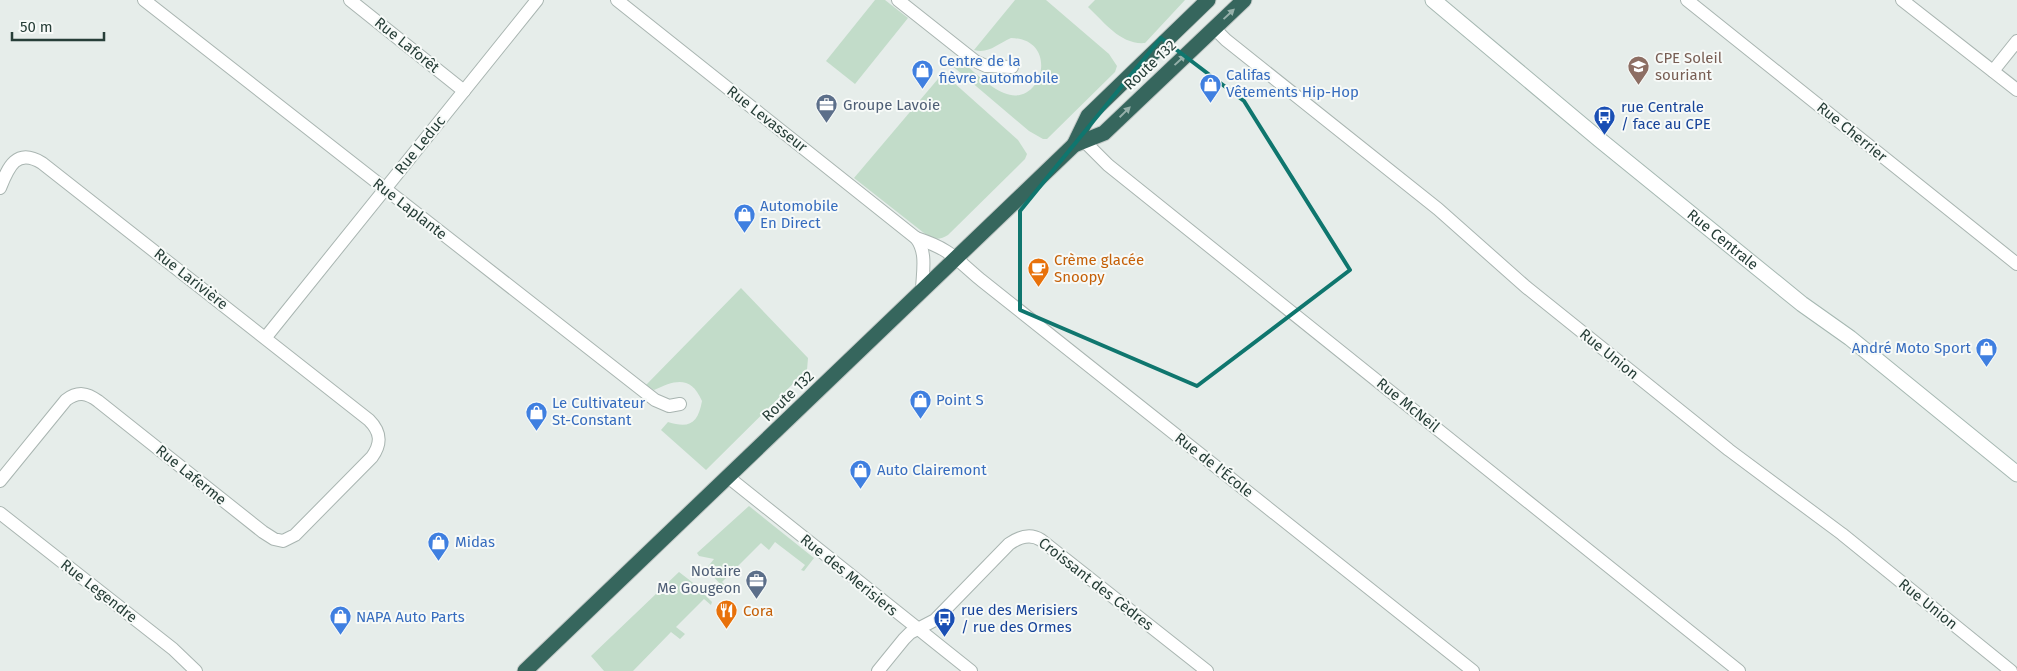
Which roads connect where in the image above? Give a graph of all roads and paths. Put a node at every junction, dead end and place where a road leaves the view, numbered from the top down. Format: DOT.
graph roads {
  1 [pos="144,0"];
  2 [pos="350,0"];
  3 [pos="537,0"];
  4 [pos="617,0"];
  5 [pos="898,0"];
  6 [pos="1208,0"];
  7 [pos="1244,0"];
  8 [pos="1433,0"];
  9 [pos="1902,0"];
  10 [pos="1690,1"];
  11 [pos="1214,28"];
  12 [pos="2017,41"];
  13 [pos="1012,67"];
  14 [pos="1993,71"];
  15 [pos="2017,90"];
  16 [pos="464,91"];
  17 [pos="1079,141"];
  18 [pos="0,188"];
  19 [pos="384,189"];
  20 [pos="916,238"];
  21 [pos="958,257"];
  22 [pos="2017,264"];
  23 [pos="922,292"];
  24 [pos="266,337"];
  25 [pos="680,404"];
  26 [pos="380,438"];
  27 [pos="2017,474"];
  28 [pos="728,477"];
  29 [pos="0,480"];
  30 [pos="0,513"];
  31 [pos="917,629"];
  32 [pos="196,671"];
  33 [pos="526,671"];
  34 [pos="878,671"];
  35 [pos="971,671"];
  36 [pos="1207,671"];
  37 [pos="1473,671"];
  38 [pos="1739,671"];
  39 [pos="2011,671"];
  1 -- 19 [label="street, Rue Laplante"];
  2 -- 16 [label="street, Rue Laforêt"];
  3 -- 16 [label="street, Rue Leduc"];
  4 -- 20 [label="street, Rue Levasseur"];
  5 -- 13 [label="street"];
  6 -- 17 [label="highway, Route 132"];
  11 -- 7 [label="highway, Route 132, one-way"];
  8 -- 27 [label="street, Rue Centrale"];
  9 -- 14 [label="street"];
  10 -- 22 [label="street, Rue Cherrier"];
  17 -- 11 [label="highway, Route 132, one-way"];
  11 -- 39 [label="street, Rue Union"];
  12 -- 14 [label="street"];
  14 -- 15 [label="street"];
  16 -- 19 [label="street, Rue Leduc"];
  17 -- 21 [label="highway, Route 132"];
  17 -- 38 [label="street, Rue McNeil"];
  18 -- 24 [label="street, Rue Larivière"];
  19 -- 24 [label="street, Rue Leduc"];
  19 -- 25 [label="street, Rue Laplante"];
  20 -- 21 [label="street, Rue Levasseur"];
  20 -- 23 [label="street"];
  21 -- 23 [label="highway, Route 132"];
  21 -- 37 [label="street, Rue de l'École"];
  23 -- 28 [label="highway, Route 132"];
  24 -- 26 [label="street, Rue Larivière"];
  26 -- 29 [label="street, Rue Laferme"];
  28 -- 31 [label="street, Rue des Merisiers"];
  28 -- 33 [label="highway, Route 132"];
  30 -- 32 [label="street, Rue Legendre"];
  31 -- 34 [label="street, Croissant des Cèdres"];
  31 -- 35 [label="street, Rue des Merisiers"];
  31 -- 36 [label="street, Croissant des Cèdres"];
}
